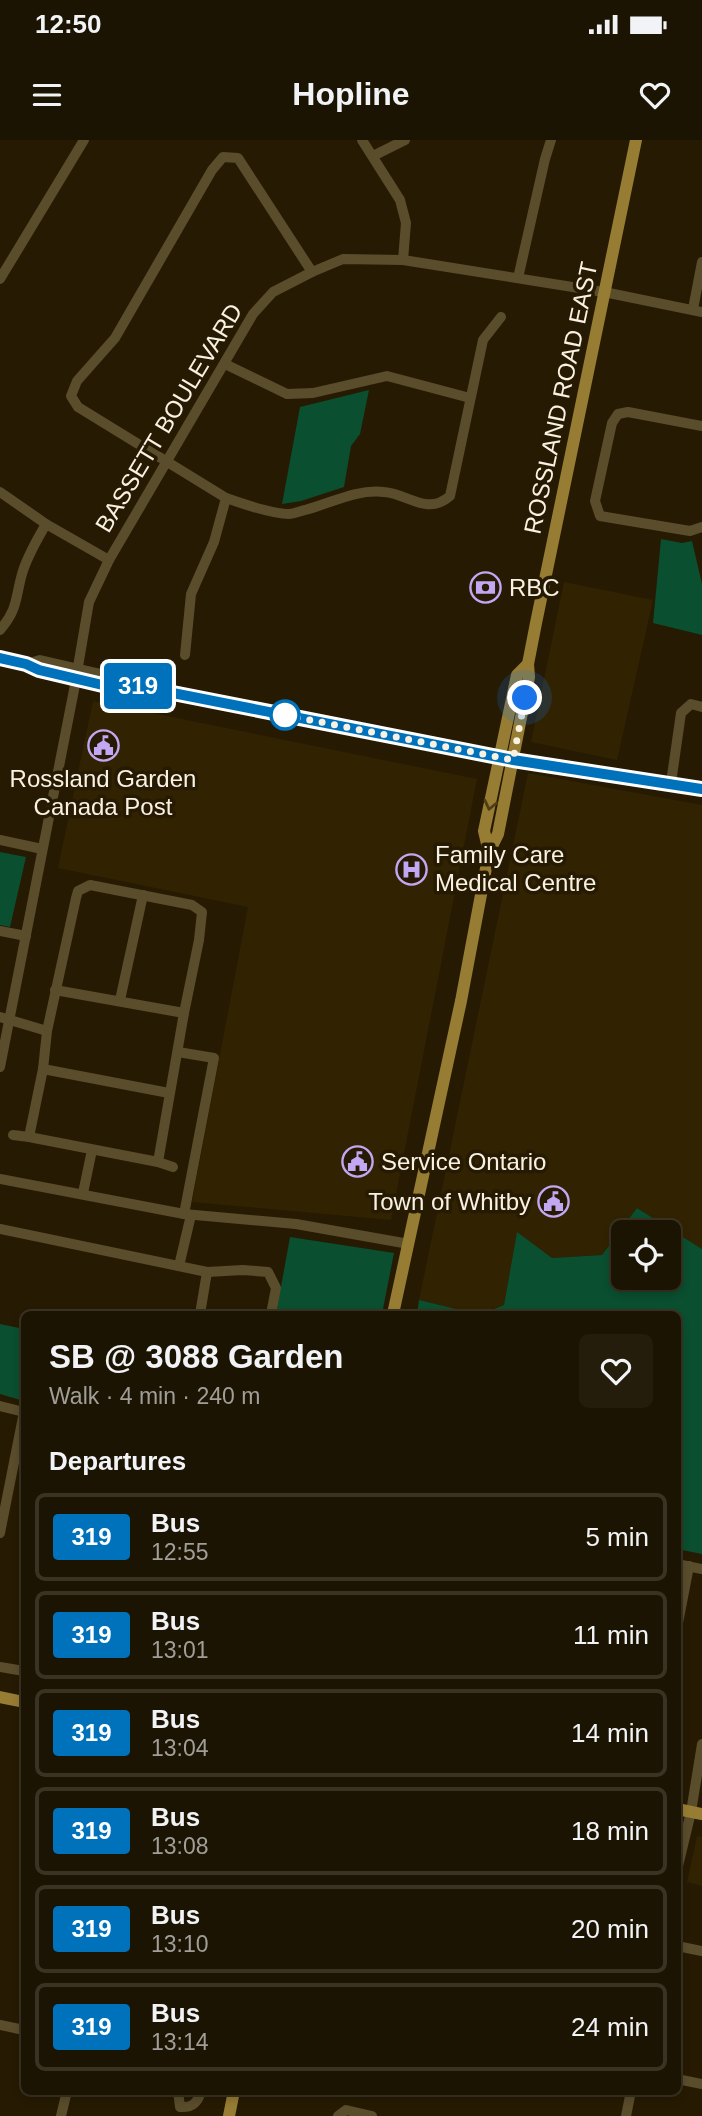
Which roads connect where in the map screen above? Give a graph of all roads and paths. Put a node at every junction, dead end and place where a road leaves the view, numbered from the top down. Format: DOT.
graph roads {
  1 [pos="84,140"];
  2 [pos="362,140"];
  3 [pos="405,140"];
  4 [pos="551,140"];
  5 [pos="636,140"];
  6 [pos="373,156"];
  7 [pos="403,260"];
  8 [pos="702,262"];
  9 [pos="312,272"];
  10 [pos="518,278"];
  11 [pos="0,279"];
  12 [pos="604,292"];
  13 [pos="698,311"];
  14 [pos="501,317"];
  15 [pos="225,364"];
  16 [pos="470,398"];
  17 [pos="702,426"];
  18 [pos="167,462"];
  19 [pos="0,492"];
  20 [pos="226,498"];
  21 [pos="46,524"];
  22 [pos="702,527"];
  23 [pos="109,560"];
  24 [pos="0,630"];
  25 [pos="185,655"];
  26 [pos="0,658"];
  27 [pos="76,673"];
  28 [pos="702,707"];
  29 [pos="507,759"];
  30 [pos="671,783"];
  31 [pos="702,789"];
  32 [pos="0,840"];
  33 [pos="42,849"];
  34 [pos="142,895"];
  35 [pos="0,931"];
  36 [pos="26,936"];
  37 [pos="55,990"];
  38 [pos="120,1000"];
  39 [pos="184,1013"];
  40 [pos="5,1018"];
  41 [pos="47,1031"];
  42 [pos="178,1052"];
  43 [pos="0,1067"];
  44 [pos="43,1069"];
  45 [pos="169,1093"];
  46 [pos="13,1135"];
  47 [pos="29,1137"];
  48 [pos="92,1150"];
  49 [pos="158,1162"];
  50 [pos="173,1167"];
  51 [pos="0,1179"];
  52 [pos="83,1193"];
  53 [pos="187,1214"];
  54 [pos="0,1229"];
  55 [pos="409,1244"];
  56 [pos="179,1266"];
  57 [pos="207,1272"];
  58 [pos="200,1311"];
  59 [pos="272,1311"];
  60 [pos="394,1311"];
  61 [pos="0,1406"];
  62 [pos="21,1411"];
  63 [pos="21,1427"];
  64 [pos="0,1533"];
  65 [pos="683,1565"];
  66 [pos="702,1569"];
  67 [pos="681,1586"];
  68 [pos="0,1667"];
  69 [pos="21,1670"];
  70 [pos="0,1697"];
  71 [pos="21,1701"];
  72 [pos="702,1744"];
  73 [pos="696,1813"];
  74 [pos="681,1858"];
  75 [pos="681,1947"];
  76 [pos="702,1951"];
  77 [pos="0,2025"];
  78 [pos="21,2029"];
  79 [pos="681,2080"];
  80 [pos="702,2084"];
  81 [pos="66,2095"];
  82 [pos="178,2095"];
  83 [pos="199,2095"];
  84 [pos="233,2095"];
  85 [pos="630,2095"];
  86 [pos="61,2116"];
  87 [pos="229,2116"];
  88 [pos="338,2116"];
  89 [pos="373,2116"];
  90 [pos="626,2116"];
  1 -- 11 [label="street"];
  2 -- 6 [label="street"];
  3 -- 6 [label="street"];
  4 -- 10 [label="street"];
  5 -- 12 [label="main road, ROSSLAND ROAD EAST"];
  6 -- 7 [label="street"];
  7 -- 9 [label="street, BASSETT BOULEVARD"];
  7 -- 10 [label="street, BASSETT BOULEVARD"];
  8 -- 13 [label="street"];
  9 -- 15 [label="street, BASSETT BOULEVARD"];
  9 -- 18 [label="street"];
  10 -- 12 [label="street, BASSETT BOULEVARD"];
  12 -- 13 [label="street, BASSETT BOULEVARD"];
  12 -- 29 [label="main road, ROSSLAND ROAD EAST"];
  14 -- 16 [label="street"];
  15 -- 16 [label="street"];
  15 -- 18 [label="street, BASSETT BOULEVARD"];
  16 -- 20 [label="street"];
  17 -- 22 [label="street"];
  18 -- 20 [label="street"];
  18 -- 23 [label="street, BASSETT BOULEVARD"];
  19 -- 21 [label="street"];
  20 -- 25 [label="street"];
  21 -- 23 [label="street"];
  21 -- 24 [label="street"];
  23 -- 27 [label="street, BASSETT BOULEVARD"];
  26 -- 27 [label="street"];
  27 -- 29 [label="street"];
  27 -- 33 [label="street, BASSETT BOULEVARD"];
  28 -- 30 [label="street"];
  29 -- 30 [label="street"];
  29 -- 55 [label="main road, ROSSLAND ROAD EAST"];
  30 -- 31 [label="street"];
  32 -- 33 [label="street"];
  33 -- 36 [label="street, BASSETT BOULEVARD"];
  34 -- 37 [label="street"];
  34 -- 38 [label="street"];
  34 -- 39 [label="street"];
  35 -- 36 [label="street"];
  36 -- 40 [label="street, BASSETT BOULEVARD"];
  37 -- 38 [label="street"];
  37 -- 41 [label="street"];
  38 -- 39 [label="street"];
  39 -- 42 [label="street"];
  40 -- 41 [label="street"];
  40 -- 43 [label="street, BASSETT BOULEVARD"];
  41 -- 44 [label="street"];
  42 -- 45 [label="street"];
  42 -- 53 [label="street"];
  44 -- 45 [label="street"];
  44 -- 47 [label="street"];
  45 -- 49 [label="street"];
  46 -- 47 [label="street"];
  47 -- 48 [label="street"];
  48 -- 49 [label="street"];
  48 -- 52 [label="street"];
  49 -- 50 [label="street"];
  51 -- 52 [label="street"];
  52 -- 53 [label="street"];
  53 -- 55 [label="street"];
  53 -- 56 [label="street"];
  54 -- 56 [label="street"];
  55 -- 60 [label="main road, ROSSLAND ROAD EAST"];
  56 -- 57 [label="street"];
  57 -- 58 [label="street"];
  57 -- 59 [label="street"];
  61 -- 62 [label="street"];
  63 -- 64 [label="street"];
  65 -- 66 [label="street"];
  65 -- 67 [label="street"];
  68 -- 69 [label="street"];
  70 -- 71 [label="main road"];
  72 -- 73 [label="street"];
  73 -- 74 [label="street"];
  75 -- 76 [label="street"];
  77 -- 78 [label="street"];
  79 -- 80 [label="street"];
  81 -- 86 [label="street"];
  82 -- 83 [label="street"];
  84 -- 87 [label="main road"];
  85 -- 90 [label="street"];
  88 -- 89 [label="street"];
}
